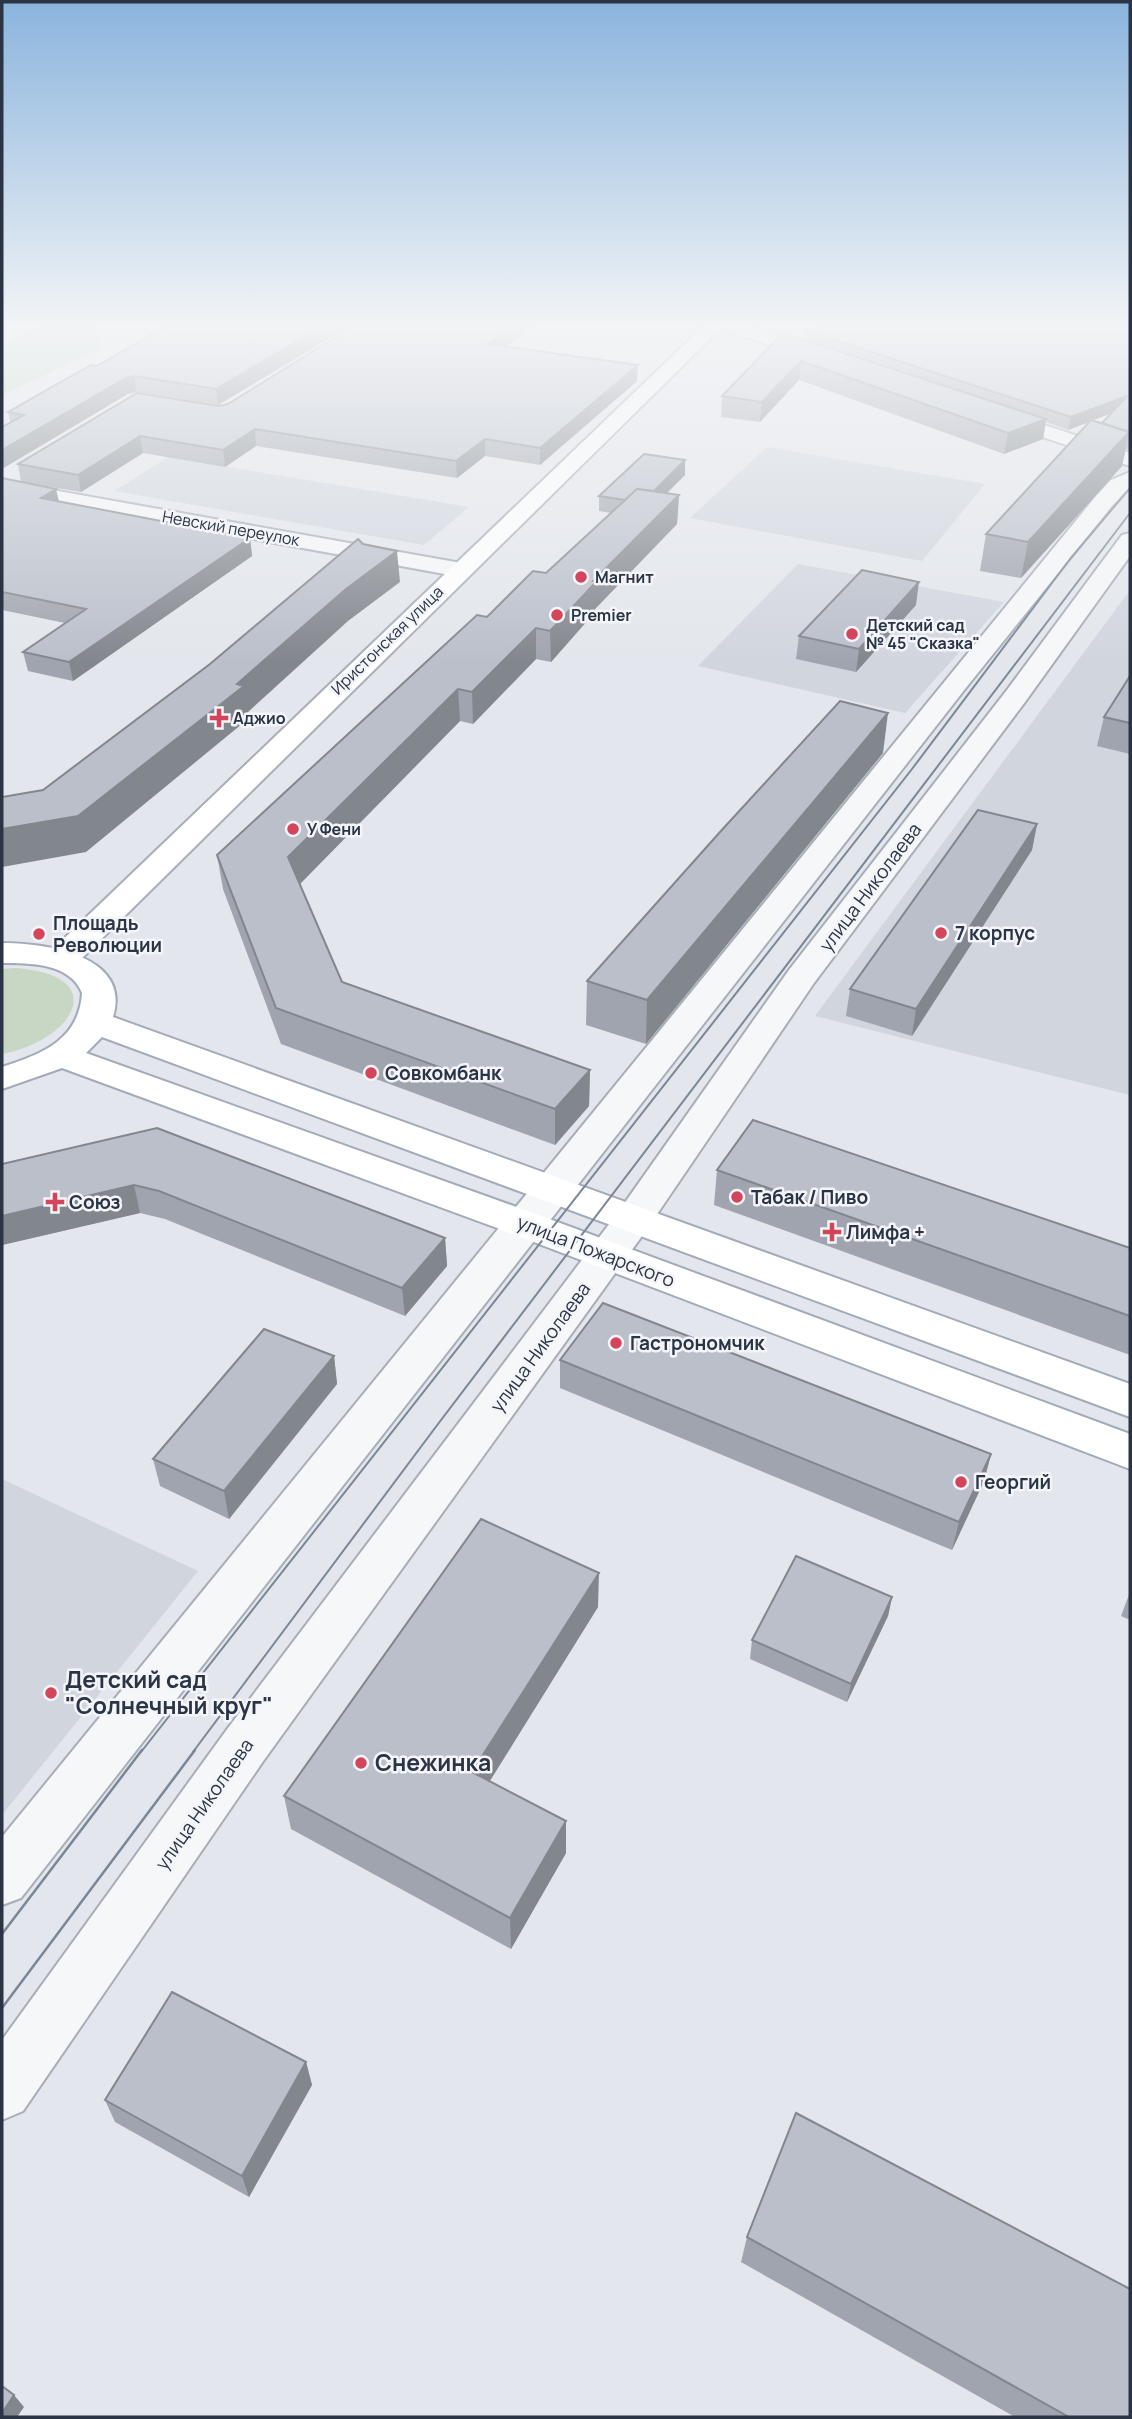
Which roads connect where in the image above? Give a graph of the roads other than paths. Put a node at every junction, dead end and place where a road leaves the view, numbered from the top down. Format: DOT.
graph roads {
  1 [pos="599,437"];
  2 [pos="1061,437"];
  3 [pos="1130,460"];
  4 [pos="24,467"];
  5 [pos="1130,478"];
  6 [pos="2,481"];
  7 [pos="2,487"];
  8 [pos="1130,540"];
  9 [pos="461,570"];
  10 [pos="2,953"];
  11 [pos="62,959"];
  12 [pos="94,1022"];
  13 [pos="61,1056"];
  14 [pos="2,1078"];
  15 [pos="538,1207"];
  16 [pos="620,1238"];
  17 [pos="1130,1401"];
  18 [pos="1130,1452"];
  19 [pos="2,1879"];
  20 [pos="2,2090"];
  1 -- 9 [label="main road, Иристонская улица"];
  2 -- 3 [label="street"];
  4 -- 6 [label="street"];
  5 -- 15 [label="street"];
  7 -- 9 [label="street, Невский переулок"];
  8 -- 16 [label="street, улица Николаева"];
  9 -- 11 [label="main road, Иристонская улица"];
  10 -- 11 [label="main road"];
  11 -- 12 [label="main road"];
  12 -- 13 [label="main road"];
  12 -- 15 [label="main road, улица Пожарского"];
  13 -- 14 [label="main road"];
  13 -- 15 [label="main road, улица Пожарского"];
  15 -- 16 [label="main road, улица Пожарского"];
  15 -- 19 [label="street"];
  16 -- 17 [label="main road, улица Пожарского"];
  16 -- 18 [label="main road, улица Пожарского"];
  16 -- 20 [label="street, улица Николаева"];
}
